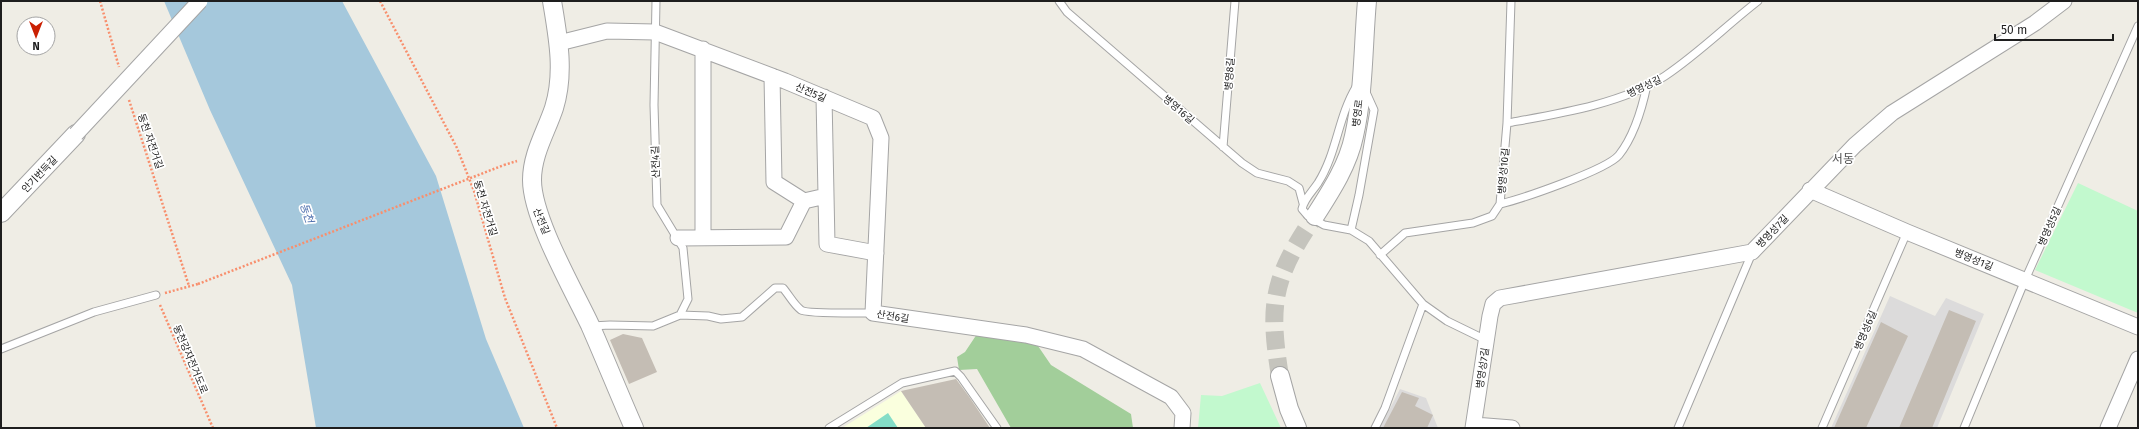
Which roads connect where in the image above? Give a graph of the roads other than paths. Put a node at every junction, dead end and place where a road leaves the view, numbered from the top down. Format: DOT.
graph roads {
  1 [pos="200,1"];
  2 [pos="552,1"];
  3 [pos="656,1"];
  4 [pos="1059,1"];
  5 [pos="1235,1"];
  6 [pos="1367,1"];
  7 [pos="1511,1"];
  8 [pos="1758,1"];
  9 [pos="2064,1"];
  10 [pos="2138,26"];
  11 [pos="655,32"];
  12 [pos="559,42"];
  13 [pos="703,49"];
  14 [pos="772,76"];
  15 [pos="1360,80"];
  16 [pos="1647,85"];
  17 [pos="824,97"];
  18 [pos="1507,123"];
  19 [pos="76,134"];
  20 [pos="1223,147"];
  21 [pos="1810,190"];
  22 [pos="826,196"];
  23 [pos="804,201"];
  24 [pos="1303,203"];
  25 [pos="1500,204"];
  26 [pos="1,213"];
  27 [pos="1315,216"];
  28 [pos="1351,230"];
  29 [pos="1907,232"];
  30 [pos="678,238"];
  31 [pos="703,238"];
  32 [pos="1752,252"];
  33 [pos="876,253"];
  34 [pos="1380,255"];
  35 [pos="2024,280"];
  36 [pos="156,295"];
  37 [pos="1423,304"];
  38 [pos="873,313"];
  39 [pos="680,315"];
  40 [pos="590,327"];
  41 [pos="2138,327"];
  42 [pos="1486,340"];
  43 [pos="1,349"];
  44 [pos="2138,359"];
  45 [pos="1280,376"];
  46 [pos="1474,426"];
  47 [pos="634,428"];
  48 [pos="828,428"];
  49 [pos="997,428"];
  50 [pos="1182,428"];
  51 [pos="1297,428"];
  52 [pos="1375,428"];
  53 [pos="1512,428"];
  54 [pos="1678,428"];
  55 [pos="1822,428"];
  56 [pos="1964,428"];
  57 [pos="2108,428"];
  1 -- 19 [label="street, bridge"];
  2 -- 12 [label="street, 산전길"];
  3 -- 11 [label="lane, 산전4길"];
  4 -- 20 [label="lane, 병영16길"];
  5 -- 20 [label="lane, 병영8길"];
  6 -- 15 [label="street, 병영로"];
  7 -- 18 [label="lane, 병영성10길"];
  8 -- 16 [label="lane, 병영성길"];
  9 -- 21 [label="street, 병영성7길"];
  10 -- 35 [label="lane, 병영성5길"];
  11 -- 12 [label="street, 산전5길"];
  11 -- 13 [label="street, 산전5길"];
  11 -- 30 [label="lane, 산전4길"];
  12 -- 40 [label="street, 산전길"];
  13 -- 14 [label="street, 산전5길"];
  13 -- 31 [label="street"];
  14 -- 17 [label="street, 산전5길"];
  14 -- 23 [label="street"];
  15 -- 24 [label="lane"];
  15 -- 27 [label="street, 병영로"];
  15 -- 28 [label="lane"];
  16 -- 18 [label="lane, 병영성길"];
  16 -- 25 [label="lane"];
  17 -- 22 [label="street"];
  17 -- 33 [label="street, 산전5길"];
  18 -- 25 [label="lane, 병영성10길"];
  19 -- 26 [label="street, 안기번득길"];
  20 -- 24 [label="lane, 병영16길"];
  21 -- 29 [label="street, 병영성1길"];
  21 -- 32 [label="street, 병영성7길"];
  22 -- 23 [label="street"];
  22 -- 33 [label="street"];
  23 -- 31 [label="street"];
  24 -- 28 [label="lane, 병영16길"];
  25 -- 34 [label="lane, 병영성10길"];
  28 -- 34 [label="lane"];
  29 -- 35 [label="street, 병영성1길"];
  29 -- 55 [label="lane, 병영성6길"];
  30 -- 31 [label="street"];
  30 -- 39 [label="lane, 산전4길"];
  32 -- 42 [label="street, 병영성7길"];
  32 -- 54 [label="lane"];
  33 -- 38 [label="street, 산전5길"];
  34 -- 37 [label="lane"];
  35 -- 41 [label="street, 병영성1길"];
  35 -- 56 [label="lane, 병영성5길"];
  36 -- 43 [label="lane"];
  37 -- 42 [label="lane"];
  37 -- 52 [label="lane"];
  38 -- 39 [label="lane, 산전6길"];
  38 -- 50 [label="street, 산전6길"];
  39 -- 40 [label="lane, 산전6길"];
  40 -- 47 [label="street, 산전길"];
  42 -- 46 [label="street, 병영성7길"];
  44 -- 57 [label="street"];
  45 -- 51 [label="street"];
  46 -- 53 [label="street"];
  48 -- 49 [label="lane"];
}
